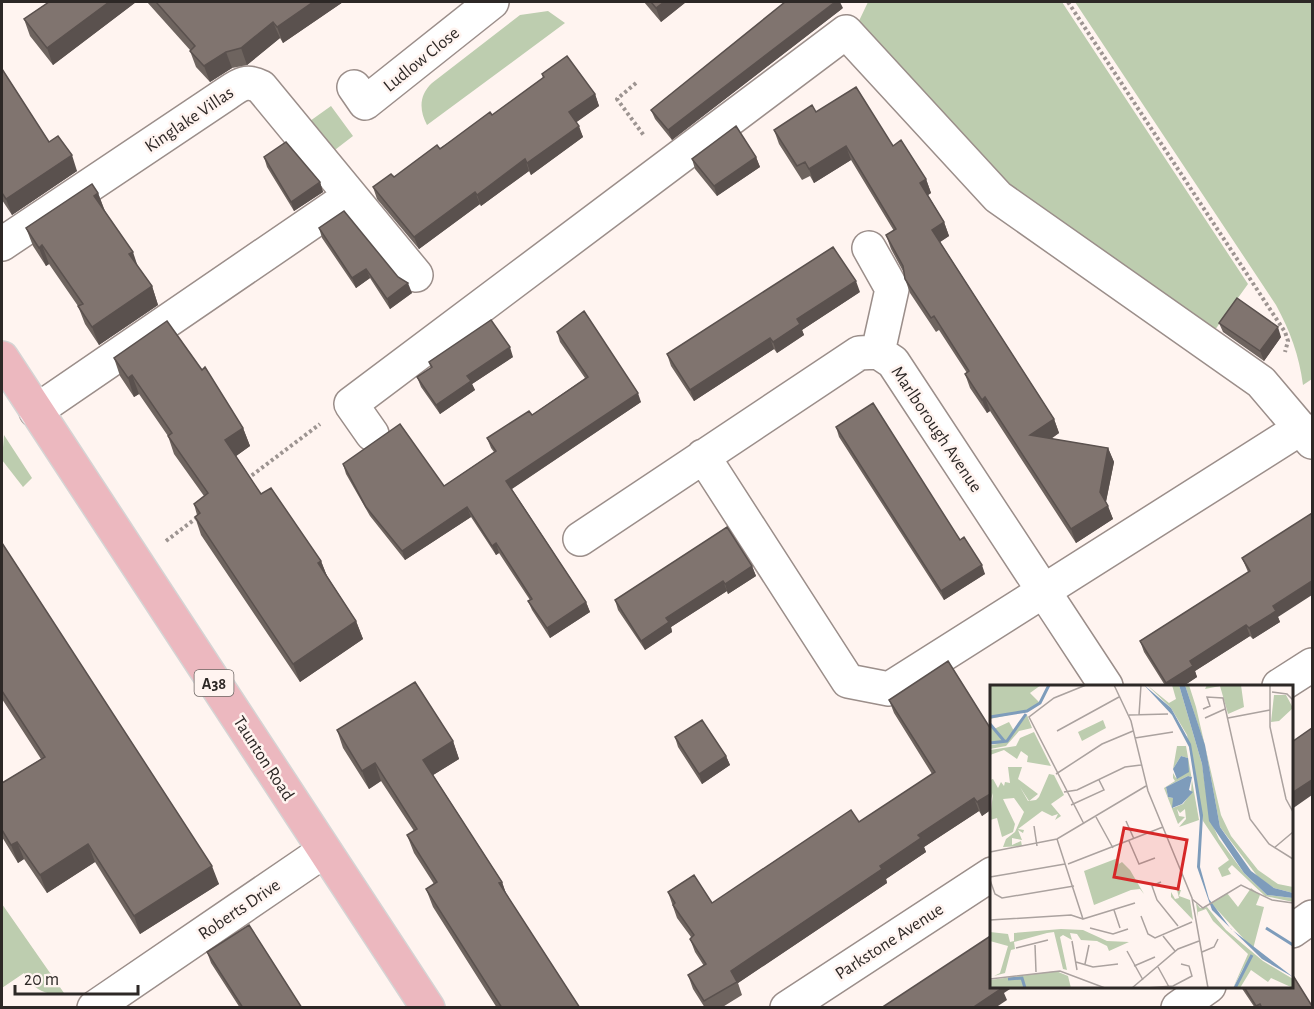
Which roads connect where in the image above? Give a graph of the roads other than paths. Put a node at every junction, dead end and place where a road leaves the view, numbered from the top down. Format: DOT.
graph roads {
  1 [pos="492,2"];
  2 [pos="354,87"];
  3 [pos="350,196"];
  4 [pos="2,244"];
  5 [pos="869,248"];
  6 [pos="416,275"];
  7 [pos="878,352"];
  8 [pos="2,358"];
  9 [pos="36,411"];
  10 [pos="372,434"];
  11 [pos="1306,435"];
  12 [pos="703,456"];
  13 [pos="580,539"];
  14 [pos="1044,592"];
  15 [pos="1312,665"];
  16 [pos="1105,685"];
  17 [pos="1282,685"];
  18 [pos="324,851"];
  19 [pos="990,875"];
  20 [pos="1312,917"];
  21 [pos="1293,930"];
  22 [pos="93,1008"];
  23 [pos="428,1008"];
  24 [pos="787,1008"];
  1 -- 2 [label="street, Ludlow Close"];
  3 -- 4 [label="street, Kinglake Villas"];
  3 -- 6 [label="street, Kinglake Villas"];
  3 -- 9 [label="street"];
  5 -- 7 [label="street"];
  7 -- 12 [label="street, Marlborough Avenue"];
  7 -- 14 [label="street, Marlborough Avenue"];
  8 -- 9 [label="main road, Taunton Road / A38"];
  9 -- 18 [label="main road, Taunton Road / A38"];
  10 -- 11 [label="street"];
  11 -- 14 [label="street"];
  12 -- 13 [label="street, Marlborough Avenue"];
  12 -- 14 [label="street"];
  14 -- 16 [label="street, Marlborough Avenue"];
  15 -- 17 [label="street"];
  18 -- 22 [label="street, Roberts Drive"];
  18 -- 23 [label="main road, Taunton Road / A38"];
  19 -- 24 [label="street, Parkstone Avenue"];
  20 -- 21 [label="street"];
}
